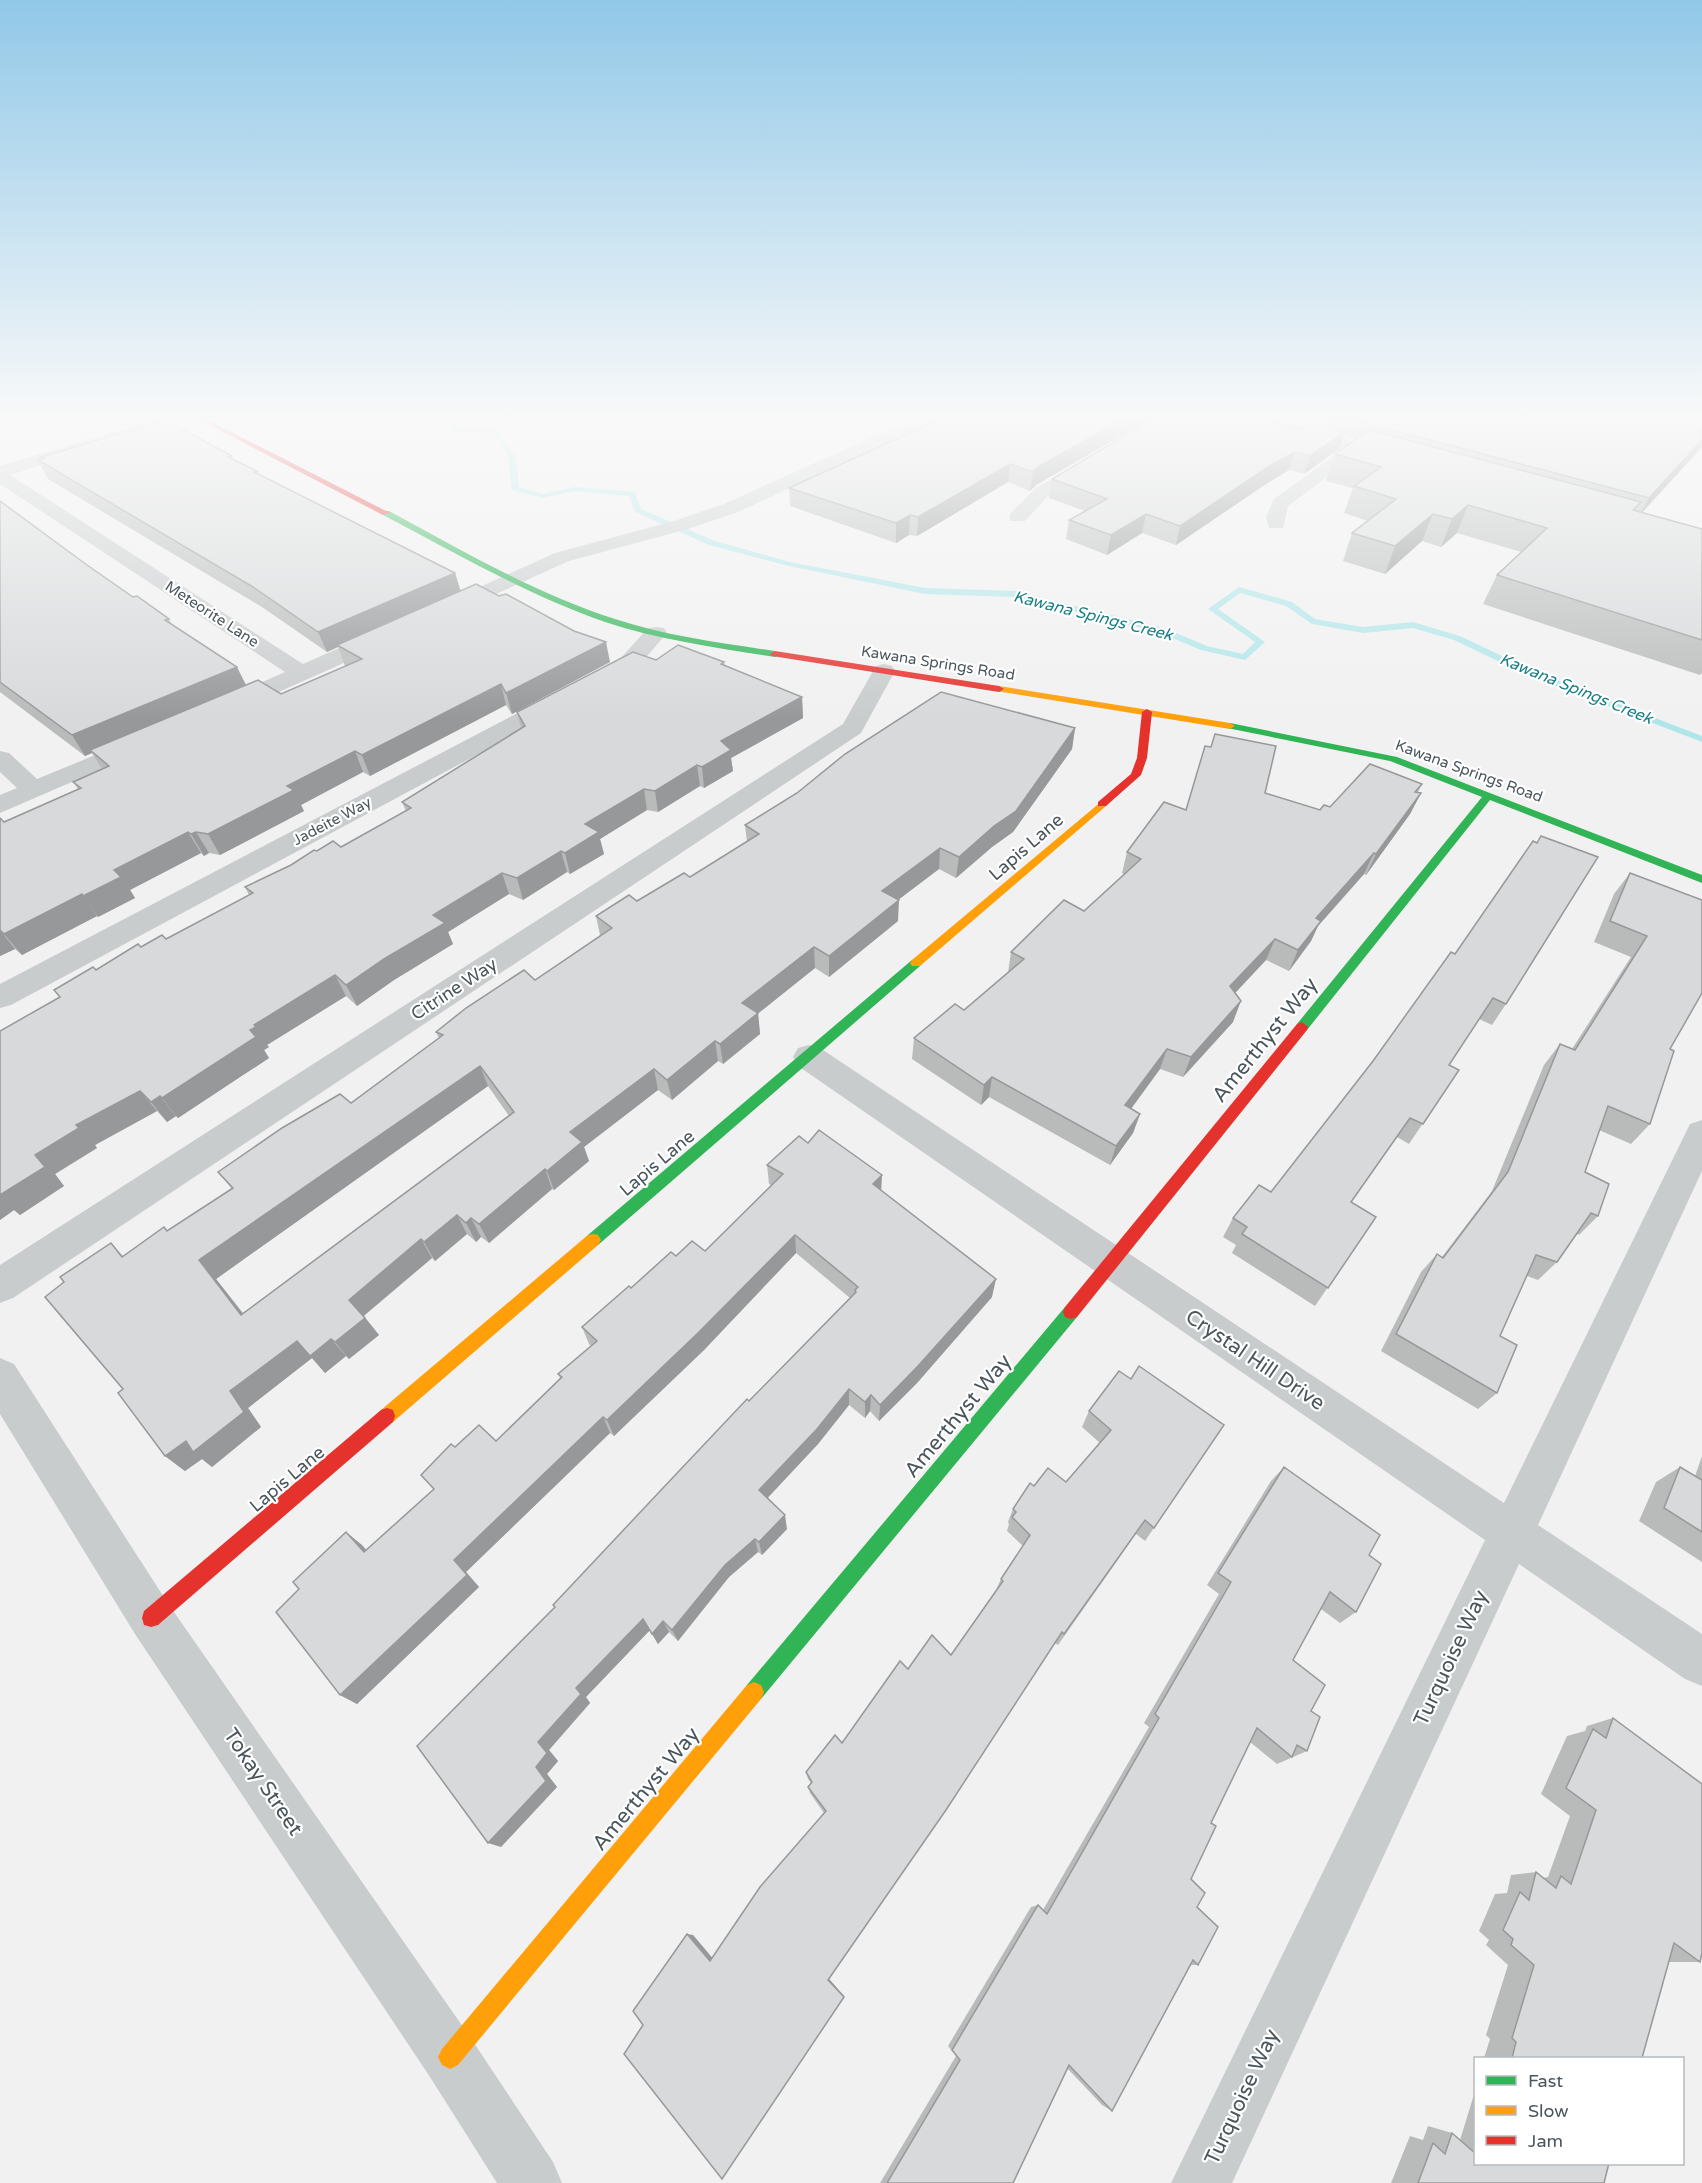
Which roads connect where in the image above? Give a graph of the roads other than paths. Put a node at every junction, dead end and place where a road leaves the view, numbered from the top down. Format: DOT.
graph roads {
  1 [pos="65,517"];
  2 [pos="395,517"];
  3 [pos="707,517"];
  4 [pos="1275,517"];
  5 [pos="1276,524"];
  6 [pos="515,578"];
  7 [pos="432,615"];
  8 [pos="400,630"];
  9 [pos="656,633"];
  10 [pos="884,671"];
  11 [pos="303,674"];
  12 [pos="1147,712"];
  13 [pos="206,715"];
  14 [pos="163,734"];
  15 [pos="0,758"];
  16 [pos="34,790"];
  17 [pos="1490,795"];
  18 [pos="0,804"];
  19 [pos="1702,879"];
  20 [pos="0,997"];
  21 [pos="809,1057"];
  22 [pos="1702,1134"];
  23 [pos="1112,1263"];
  24 [pos="0,1286"];
  25 [pos="0,1377"];
  26 [pos="1511,1532"];
  27 [pos="152,1618"];
  28 [pos="1702,1662"];
  29 [pos="450,2057"];
  30 [pos="532,2183"];
  31 [pos="1202,2183"];
  1 -- 11 [label="street, Meteorite Lane"];
  2 -- 6 [label="street, Kawana Springs Road"];
  3 -- 6 [label="street"];
  4 -- 5 [label="street"];
  6 -- 7 [label="street"];
  6 -- 9 [label="street, Kawana Springs Road"];
  8 -- 11 [label="street"];
  9 -- 10 [label="street, Kawana Springs Road"];
  9 -- 20 [label="street, Jadeite Way"];
  10 -- 12 [label="street, Kawana Springs Road"];
  10 -- 24 [label="street, Citrine Way"];
  11 -- 13 [label="street"];
  12 -- 17 [label="street, Kawana Springs Road"];
  12 -- 21 [label="street, Lapis Lane"];
  14 -- 16 [label="street"];
  15 -- 16 [label="street"];
  16 -- 18 [label="street"];
  17 -- 19 [label="street, Kawana Springs Road"];
  17 -- 23 [label="street, Amerthyst Way"];
  21 -- 23 [label="street, Crystal Hill Drive"];
  21 -- 27 [label="street, Lapis Lane"];
  22 -- 26 [label="street, Turquoise Way"];
  23 -- 26 [label="street, Crystal Hill Drive"];
  23 -- 29 [label="street, Amerthyst Way"];
  25 -- 27 [label="street, Tokay Street"];
  26 -- 28 [label="street, Crystal Hill Drive"];
  26 -- 31 [label="street, Turquoise Way"];
  27 -- 29 [label="street, Tokay Street"];
  29 -- 30 [label="street, Tokay Street"];
}
